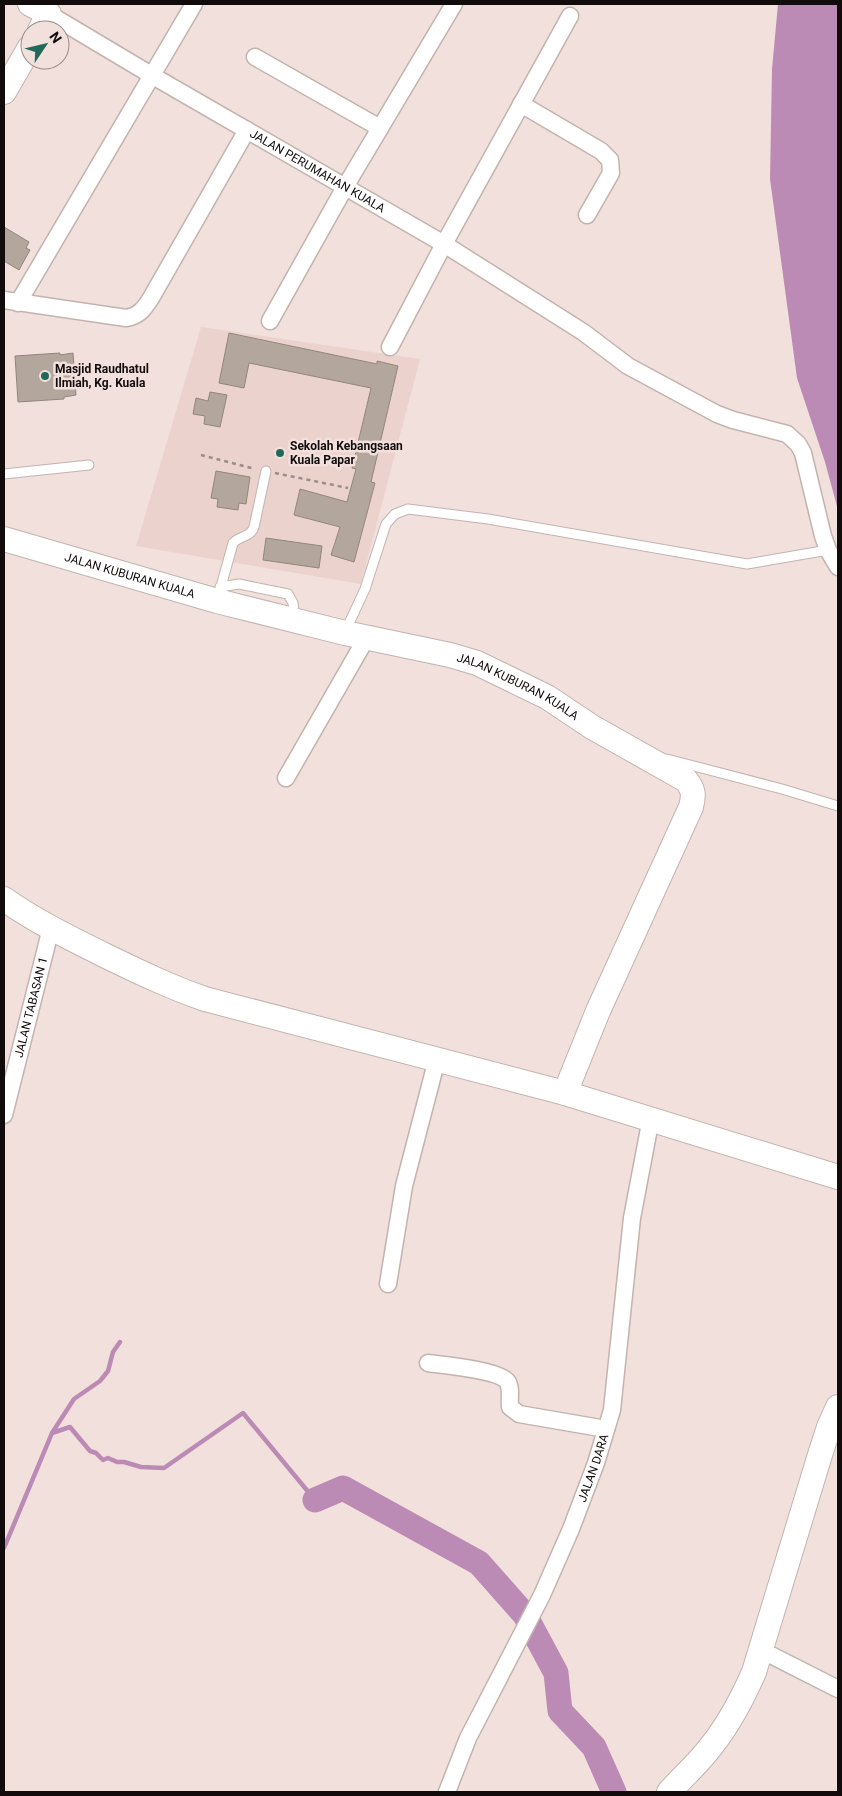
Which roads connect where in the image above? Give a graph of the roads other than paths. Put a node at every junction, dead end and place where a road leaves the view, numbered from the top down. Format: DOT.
graph roads {
  1 [pos="194,4"];
  2 [pos="454,4"];
  3 [pos="40,16"];
  4 [pos="570,16"];
  5 [pos="255,57"];
  6 [pos="20,64"];
  7 [pos="153,76"];
  8 [pos="4,92"];
  9 [pos="521,104"];
  10 [pos="380,128"];
  11 [pos="247,130"];
  12 [pos="345,187"];
  13 [pos="587,215"];
  14 [pos="444,244"];
  15 [pos="11,301"];
  16 [pos="270,322"];
  17 [pos="390,347"];
  18 [pos="89,465"];
  19 [pos="266,472"];
  20 [pos="4,474"];
  21 [pos="4,539"];
  22 [pos="828,550"];
  23 [pos="838,567"];
  24 [pos="218,594"];
  25 [pos="356,635"];
  26 [pos="635,750"];
  27 [pos="286,778"];
  28 [pos="838,806"];
  29 [pos="4,899"];
  30 [pos="51,928"];
  31 [pos="437,1059"];
  32 [pos="565,1093"];
  33 [pos="4,1115"];
  34 [pos="651,1118"];
  35 [pos="838,1176"];
  36 [pos="388,1284"];
  37 [pos="428,1363"];
  38 [pos="838,1407"];
  39 [pos="606,1430"];
  40 [pos="761,1650"];
  41 [pos="838,1689"];
  42 [pos="447,1792"];
  43 [pos="669,1792"];
  1 -- 7 [label="street"];
  2 -- 10 [label="street"];
  3 -- 7 [label="street, JALAN PERUMAHAN KUALA"];
  4 -- 9 [label="street"];
  5 -- 10 [label="street"];
  6 -- 8 [label="main road"];
  7 -- 11 [label="street, JALAN PERUMAHAN KUALA"];
  7 -- 15 [label="street"];
  9 -- 13 [label="street"];
  9 -- 14 [label="street"];
  10 -- 12 [label="street"];
  11 -- 12 [label="street, JALAN PERUMAHAN KUALA"];
  11 -- 15 [label="street"];
  12 -- 14 [label="street, JALAN PERUMAHAN KUALA"];
  12 -- 16 [label="street"];
  14 -- 17 [label="street"];
  14 -- 22 [label="street, JALAN PERUMAHAN KUALA"];
  18 -- 20 [label="lane"];
  19 -- 24 [label="lane"];
  21 -- 24 [label="main road, JALAN KUBURAN KUALA"];
  22 -- 23 [label="street, JALAN PERUMAHAN KUALA"];
  22 -- 25 [label="lane"];
  24 -- 25 [label="main road, JALAN KUBURAN KUALA"];
  25 -- 26 [label="main road, JALAN KUBURAN KUALA"];
  25 -- 27 [label="street"];
  26 -- 28 [label="lane"];
  26 -- 32 [label="main road, JALAN KUBURAN KUALA"];
  29 -- 30 [label="main road"];
  30 -- 31 [label="main road"];
  30 -- 33 [label="street, JALAN TABASAN 1"];
  31 -- 32 [label="main road"];
  31 -- 36 [label="street"];
  32 -- 34 [label="main road"];
  34 -- 35 [label="main road"];
  34 -- 39 [label="street, JALAN DARA"];
  37 -- 39 [label="street"];
  38 -- 40 [label="main road"];
  39 -- 42 [label="street, JALAN DARA"];
  40 -- 41 [label="street"];
  40 -- 43 [label="main road"];
}
